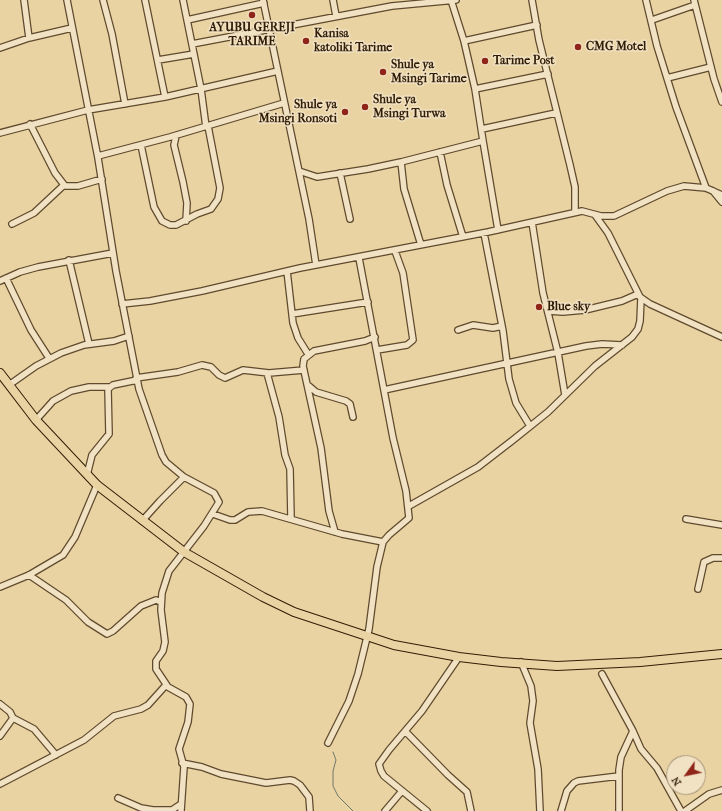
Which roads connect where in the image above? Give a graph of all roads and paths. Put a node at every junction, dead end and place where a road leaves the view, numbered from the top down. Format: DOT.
graph roads {
  1 [pos="24,0"];
  2 [pos="67,0"];
  3 [pos="103,0"];
  4 [pos="145,0"];
  5 [pos="183,0"];
  6 [pos="333,0"];
  7 [pos="380,0"];
  8 [pos="453,0"];
  9 [pos="532,0"];
  10 [pos="646,0"];
  11 [pos="263,1"];
  12 [pos="415,2"];
  13 [pos="694,3"];
  14 [pos="381,8"];
  15 [pos="336,16"];
  16 [pos="187,20"];
  17 [pos="652,20"];
  18 [pos="537,25"];
  19 [pos="72,28"];
  20 [pos="269,29"];
  21 [pos="29,38"];
  22 [pos="464,41"];
  23 [pos="192,44"];
  24 [pos="0,48"];
  25 [pos="194,54"];
  26 [pos="158,60"];
  27 [pos="711,67"];
  28 [pos="278,71"];
  29 [pos="548,74"];
  30 [pos="668,78"];
  31 [pos="201,89"];
  32 [pos="475,89"];
  33 [pos="165,97"];
  34 [pos="722,102"];
  35 [pos="284,103"];
  36 [pos="125,104"];
  37 [pos="88,110"];
  38 [pos="556,113"];
  39 [pos="30,124"];
  40 [pos="207,126"];
  41 [pos="482,129"];
  42 [pos="0,133"];
  43 [pos="176,136"];
  44 [pos="483,141"];
  45 [pos="141,145"];
  46 [pos="440,152"];
  47 [pos="98,156"];
  48 [pos="401,162"];
  49 [pos="299,171"];
  50 [pos="340,173"];
  51 [pos="102,179"];
  52 [pos="64,185"];
  53 [pos="706,188"];
  54 [pos="713,191"];
  55 [pos="722,195"];
  56 [pos="722,202"];
  57 [pos="575,212"];
  58 [pos="595,214"];
  59 [pos="350,219"];
  60 [pos="186,221"];
  61 [pos="532,222"];
  62 [pos="12,224"];
  63 [pos="498,230"];
  64 [pos="484,233"];
  65 [pos="463,237"];
  66 [pos="421,245"];
  67 [pos="395,251"];
  68 [pos="113,252"];
  69 [pos="359,258"];
  70 [pos="69,260"];
  71 [pos="316,265"];
  72 [pos="287,271"];
  73 [pos="6,278"];
  74 [pos="0,281"];
  75 [pos="639,296"];
  76 [pos="368,302"];
  77 [pos="122,304"];
  78 [pos="548,311"];
  79 [pos="292,314"];
  80 [pos="502,326"];
  81 [pos="458,330"];
  82 [pos="129,336"];
  83 [pos="375,337"];
  84 [pos="722,337"];
  85 [pos="90,344"];
  86 [pos="622,345"];
  87 [pos="377,350"];
  88 [pos="558,353"];
  89 [pos="308,354"];
  90 [pos="49,358"];
  91 [pos="508,364"];
  92 [pos="304,370"];
  93 [pos="267,373"];
  94 [pos="1,377"];
  95 [pos="137,379"];
  96 [pos="9,385"];
  97 [pos="308,386"];
  98 [pos="110,387"];
  99 [pos="384,390"];
  100 [pos="565,395"];
  101 [pos="353,417"];
  102 [pos="36,420"];
  103 [pos="530,426"];
  104 [pos="87,475"];
  105 [pos="184,477"];
  106 [pos="97,485"];
  107 [pos="409,506"];
  108 [pos="213,514"];
  109 [pos="291,518"];
  110 [pos="686,519"];
  111 [pos="142,521"];
  112 [pos="722,525"];
  113 [pos="335,532"];
  114 [pos="383,542"];
  115 [pos="184,552"];
  116 [pos="722,558"];
  117 [pos="29,575"];
  118 [pos="0,587"];
  119 [pos="698,589"];
  120 [pos="161,602"];
  121 [pos="367,637"];
  122 [pos="722,654"];
  123 [pos="459,658"];
  124 [pos="521,662"];
  125 [pos="602,674"];
  126 [pos="166,685"];
  127 [pos="0,704"];
  128 [pos="13,718"];
  129 [pos="405,731"];
  130 [pos="633,731"];
  131 [pos="0,736"];
  132 [pos="328,743"];
  133 [pos="56,755"];
  134 [pos="182,763"];
  135 [pos="619,776"];
  136 [pos="0,784"];
  137 [pos="722,790"];
  138 [pos="402,791"];
  139 [pos="118,798"];
  140 [pos="181,804"];
  141 [pos="147,810"];
  142 [pos="181,811"];
  143 [pos="310,811"];
  144 [pos="385,811"];
  145 [pos="427,811"];
  146 [pos="471,811"];
  147 [pos="540,811"];
  148 [pos="561,811"];
  149 [pos="619,811"];
  150 [pos="681,811"];
  151 [pos="685,811"];
  1 -- 21 [label="street"];
  2 -- 19 [label="street"];
  3 -- 36 [label="street"];
  4 -- 26 [label="street"];
  5 -- 16 [label="street"];
  6 -- 15 [label="street"];
  7 -- 14 [label="street"];
  8 -- 12 [label="street"];
  8 -- 22 [label="street"];
  9 -- 18 [label="street"];
  10 -- 17 [label="street"];
  11 -- 16 [label="street"];
  11 -- 20 [label="street"];
  12 -- 14 [label="street"];
  13 -- 17 [label="street"];
  13 -- 27 [label="street"];
  14 -- 15 [label="street"];
  15 -- 20 [label="street"];
  16 -- 23 [label="street"];
  17 -- 30 [label="street"];
  18 -- 22 [label="street"];
  18 -- 29 [label="street"];
  19 -- 21 [label="street"];
  19 -- 37 [label="street"];
  20 -- 23 [label="street"];
  20 -- 28 [label="street"];
  21 -- 24 [label="street"];
  22 -- 32 [label="street"];
  23 -- 25 [label="street"];
  25 -- 26 [label="street"];
  25 -- 31 [label="street"];
  26 -- 33 [label="street"];
  27 -- 30 [label="street"];
  27 -- 34 [label="street"];
  28 -- 31 [label="street"];
  28 -- 35 [label="street"];
  29 -- 32 [label="street"];
  29 -- 38 [label="street"];
  30 -- 53 [label="street"];
  31 -- 33 [label="street"];
  31 -- 40 [label="street"];
  32 -- 41 [label="street"];
  33 -- 36 [label="street"];
  35 -- 40 [label="street"];
  35 -- 49 [label="street"];
  36 -- 37 [label="street"];
  37 -- 39 [label="street"];
  37 -- 47 [label="street"];
  38 -- 41 [label="street"];
  38 -- 57 [label="street"];
  39 -- 42 [label="street"];
  39 -- 52 [label="street"];
  40 -- 43 [label="street"];
  40 -- 60 [label="street"];
  41 -- 44 [label="street"];
  43 -- 45 [label="street"];
  43 -- 60 [label="street"];
  44 -- 46 [label="street"];
  44 -- 63 [label="street"];
  45 -- 47 [label="street"];
  45 -- 60 [label="street"];
  46 -- 48 [label="street"];
  46 -- 65 [label="street"];
  47 -- 51 [label="street"];
  48 -- 50 [label="street"];
  48 -- 66 [label="street"];
  49 -- 50 [label="street"];
  49 -- 71 [label="street"];
  50 -- 59 [label="street"];
  51 -- 52 [label="street"];
  51 -- 68 [label="street"];
  52 -- 62 [label="street"];
  53 -- 54 [label="street"];
  53 -- 58 [label="street"];
  54 -- 55 [label="street"];
  54 -- 56 [label="street"];
  57 -- 58 [label="street"];
  57 -- 61 [label="street"];
  58 -- 75 [label="street"];
  61 -- 63 [label="street"];
  61 -- 78 [label="street"];
  63 -- 64 [label="street"];
  64 -- 65 [label="street"];
  64 -- 80 [label="street"];
  65 -- 66 [label="street"];
  66 -- 67 [label="street"];
  67 -- 69 [label="street"];
  67 -- 87 [label="street"];
  68 -- 70 [label="street"];
  68 -- 77 [label="street"];
  69 -- 71 [label="street"];
  69 -- 76 [label="street"];
  70 -- 73 [label="street"];
  70 -- 85 [label="street"];
  71 -- 72 [label="street"];
  72 -- 77 [label="street"];
  72 -- 79 [label="street"];
  73 -- 74 [label="street"];
  73 -- 90 [label="street"];
  75 -- 78 [label="street"];
  75 -- 84 [label="street"];
  75 -- 86 [label="street"];
  76 -- 79 [label="street"];
  76 -- 83 [label="street"];
  77 -- 82 [label="street"];
  78 -- 88 [label="street"];
  79 -- 89 [label="street"];
  80 -- 81 [label="street"];
  80 -- 91 [label="street"];
  82 -- 85 [label="street"];
  82 -- 95 [label="street"];
  83 -- 87 [label="street"];
  83 -- 89 [label="street"];
  85 -- 90 [label="street"];
  86 -- 88 [label="street"];
  86 -- 100 [label="street"];
  87 -- 99 [label="street"];
  88 -- 91 [label="street"];
  88 -- 100 [label="street"];
  89 -- 92 [label="street"];
  90 -- 96 [label="street"];
  91 -- 99 [label="street"];
  91 -- 103 [label="street"];
  92 -- 93 [label="street"];
  92 -- 97 [label="street"];
  93 -- 95 [label="street"];
  93 -- 109 [label="street"];
  94 -- 96 [label="highway"];
  95 -- 98 [label="street"];
  95 -- 105 [label="street"];
  96 -- 102 [label="highway"];
  97 -- 101 [label="street"];
  97 -- 113 [label="street"];
  98 -- 102 [label="street"];
  98 -- 104 [label="street"];
  99 -- 107 [label="street"];
  100 -- 103 [label="street"];
  102 -- 104 [label="highway"];
  103 -- 107 [label="street"];
  104 -- 106 [label="highway"];
  105 -- 108 [label="street"];
  105 -- 111 [label="street"];
  106 -- 111 [label="highway"];
  106 -- 117 [label="street"];
  107 -- 114 [label="street"];
  108 -- 109 [label="street"];
  108 -- 115 [label="street"];
  109 -- 113 [label="street"];
  110 -- 112 [label="street"];
  111 -- 115 [label="highway"];
  113 -- 114 [label="street"];
  114 -- 121 [label="street"];
  115 -- 120 [label="street"];
  115 -- 121 [label="highway"];
  116 -- 119 [label="street"];
  117 -- 118 [label="street"];
  117 -- 120 [label="street"];
  120 -- 126 [label="street"];
  121 -- 123 [label="highway"];
  121 -- 132 [label="street"];
  122 -- 124 [label="highway"];
  123 -- 124 [label="highway"];
  123 -- 129 [label="street"];
  124 -- 147 [label="street"];
  125 -- 130 [label="street"];
  126 -- 133 [label="street"];
  126 -- 134 [label="street"];
  127 -- 128 [label="street"];
  128 -- 131 [label="street"];
  128 -- 133 [label="street"];
  129 -- 138 [label="street"];
  129 -- 146 [label="street"];
  130 -- 135 [label="street"];
  130 -- 150 [label="street"];
  133 -- 136 [label="street"];
  134 -- 140 [label="street"];
  134 -- 143 [label="street"];
  135 -- 148 [label="street"];
  135 -- 149 [label="street"];
  137 -- 151 [label="street"];
  138 -- 144 [label="street"];
  138 -- 145 [label="street"];
  139 -- 141 [label="street"];
  140 -- 141 [label="street"];
  140 -- 142 [label="street"];
}
